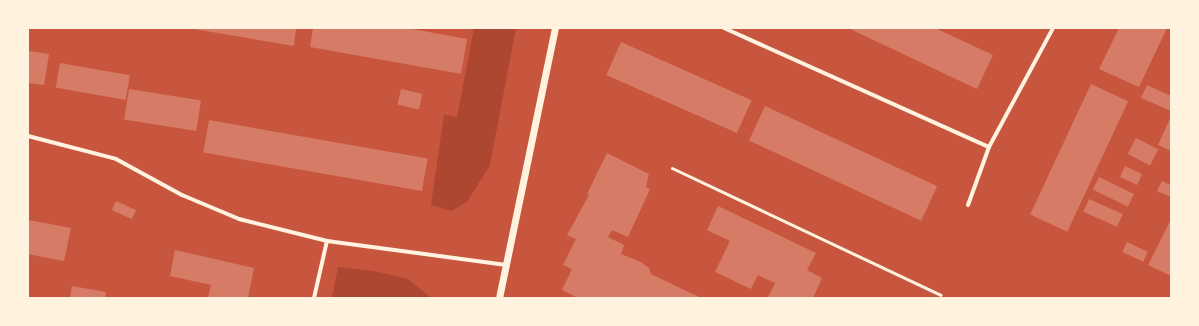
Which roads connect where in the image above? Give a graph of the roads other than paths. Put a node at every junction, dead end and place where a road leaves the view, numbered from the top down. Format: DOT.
graph roads {
  1 [pos="555,28"];
  2 [pos="724,28"];
  3 [pos="1052,28"];
  4 [pos="28,136"];
  5 [pos="989,147"];
  6 [pos="672,168"];
  7 [pos="968,205"];
  8 [pos="327,241"];
  9 [pos="506,265"];
  10 [pos="941,295"];
  11 [pos="314,298"];
  12 [pos="500,298"];
  1 -- 9 [label="street"];
  2 -- 5 [label="street"];
  3 -- 5 [label="street"];
  4 -- 8 [label="street"];
  5 -- 7 [label="street"];
  6 -- 10 [label="lane"];
  8 -- 9 [label="street"];
  8 -- 11 [label="street"];
  9 -- 12 [label="street"];
}
